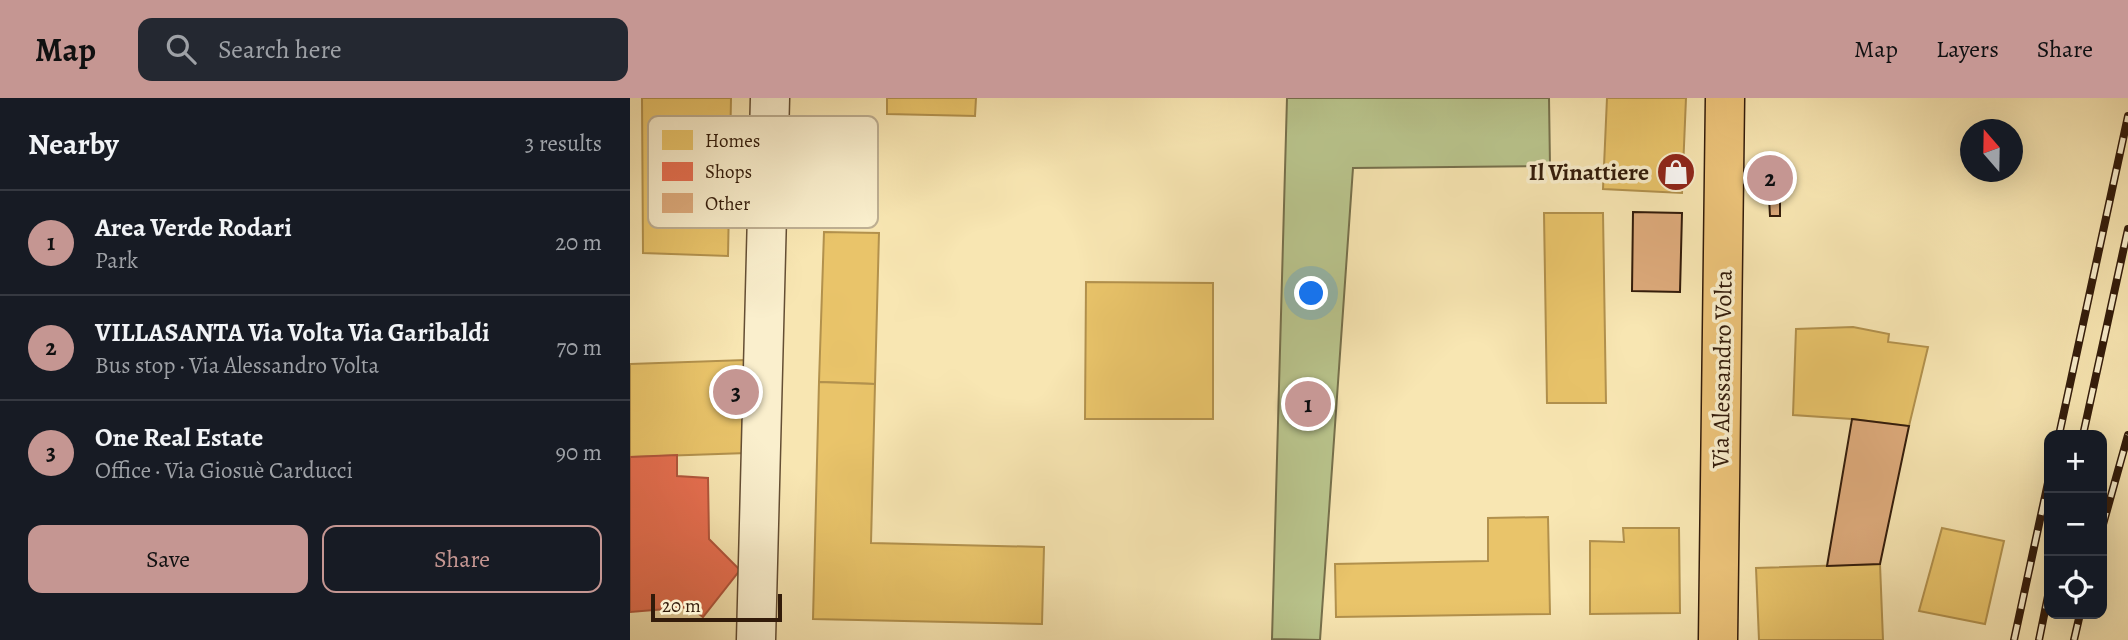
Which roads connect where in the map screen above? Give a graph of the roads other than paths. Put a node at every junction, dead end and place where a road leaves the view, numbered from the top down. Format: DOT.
graph roads {
  1 [pos="770,98"];
  2 [pos="1725,98"];
  3 [pos="770,116"];
  4 [pos="767,228"];
  5 [pos="756,640"];
  6 [pos="1718,640"];
  1 -- 3 [label="street"];
  2 -- 6 [label="main road, Via Alessandro Volta"];
  4 -- 5 [label="street"];
}
